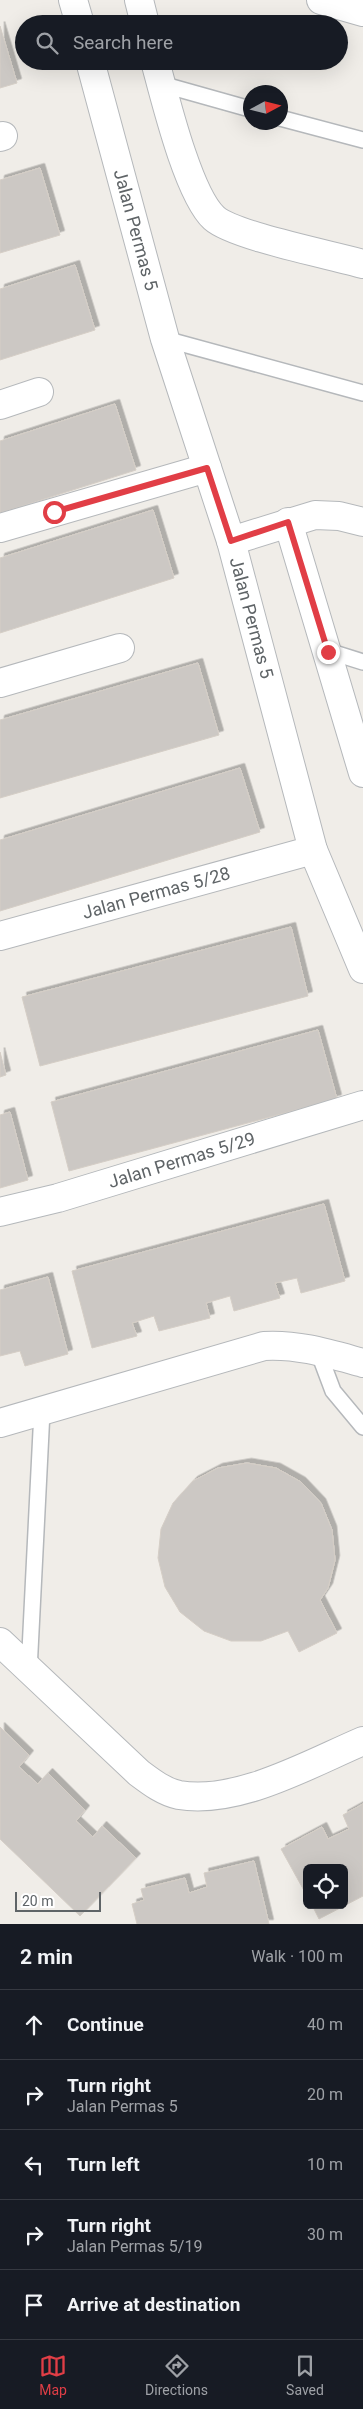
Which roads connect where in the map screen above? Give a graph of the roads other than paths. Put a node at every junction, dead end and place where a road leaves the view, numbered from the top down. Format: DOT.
graph roads {
  1 [pos="74,0"];
  2 [pos="139,0"];
  3 [pos="321,0"];
  4 [pos="363,12"];
  5 [pos="78,15"];
  6 [pos="143,15"];
  7 [pos="92,70"];
  8 [pos="158,72"];
  9 [pos="243,106"];
  10 [pos="288,120"];
  11 [pos="363,140"];
  12 [pos="363,264"];
  13 [pos="165,339"];
  14 [pos="39,392"];
  15 [pos="363,392"];
  16 [pos="0,405"];
  17 [pos="207,468"];
  18 [pos="351,519"];
  19 [pos="288,522"];
  20 [pos="0,528"];
  21 [pos="231,541"];
  22 [pos="120,648"];
  23 [pos="328,652"];
  24 [pos="363,662"];
  25 [pos="0,683"];
  26 [pos="363,773"];
  27 [pos="313,850"];
  28 [pos="0,936"];
  29 [pos="363,969"];
  30 [pos="363,1105"];
  31 [pos="0,1212"];
  32 [pos="318,1350"];
  33 [pos="363,1363"];
  34 [pos="42,1411"];
  35 [pos="0,1423"];
  36 [pos="363,1427"];
  37 [pos="0,1642"];
  38 [pos="29,1671"];
  39 [pos="363,1741"];
  1 -- 5 [label="street"];
  2 -- 6 [label="street"];
  3 -- 4 [label="street"];
  7 -- 13 [label="street, Jalan Permas 5"];
  8 -- 9 [label="lane"];
  8 -- 12 [label="street"];
  10 -- 11 [label="lane"];
  13 -- 15 [label="lane"];
  13 -- 17 [label="street, Jalan Permas 5"];
  14 -- 16 [label="street"];
  17 -- 20 [label="street"];
  17 -- 21 [label="street, Jalan Permas 5"];
  18 -- 19 [label="street"];
  19 -- 21 [label="street"];
  19 -- 23 [label="street"];
  21 -- 27 [label="street, Jalan Permas 5"];
  22 -- 25 [label="street"];
  23 -- 24 [label="lane"];
  23 -- 26 [label="street"];
  27 -- 28 [label="street, Jalan Permas 5/28"];
  27 -- 29 [label="street, Jalan Permas 5"];
  30 -- 31 [label="street, Jalan Permas 5/29"];
  32 -- 33 [label="street"];
  32 -- 34 [label="street"];
  32 -- 36 [label="lane"];
  34 -- 35 [label="street"];
  34 -- 38 [label="lane"];
  37 -- 38 [label="street"];
  38 -- 39 [label="street"];
}
